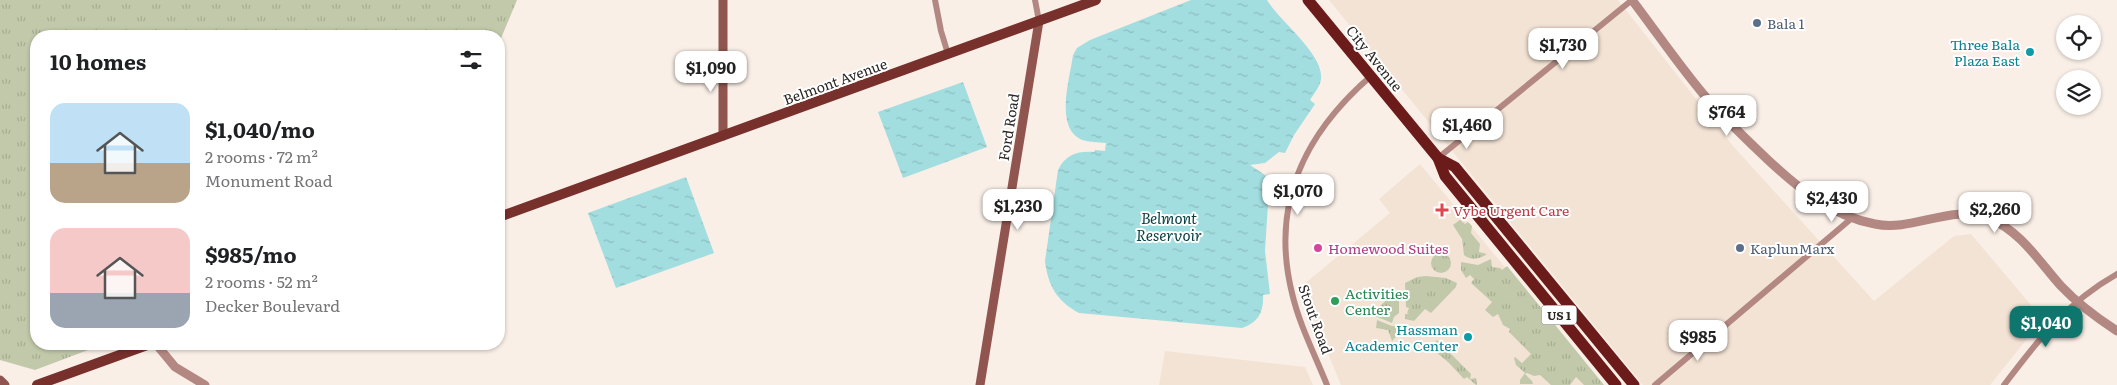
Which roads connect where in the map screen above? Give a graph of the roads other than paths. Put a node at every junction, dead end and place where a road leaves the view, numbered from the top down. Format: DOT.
graph roads {
  1 [pos="723,0"];
  2 [pos="935,0"];
  3 [pos="1035,0"];
  4 [pos="1096,0"];
  5 [pos="1308,0"];
  6 [pos="1632,0"];
  7 [pos="1039,21"];
  8 [pos="948,54"];
  9 [pos="1371,76"];
  10 [pos="723,136"];
  11 [pos="1438,158"];
  12 [pos="505,215"];
  13 [pos="1852,218"];
  14 [pos="1518,244"];
  15 [pos="1502,246"];
  16 [pos="2117,274"];
  17 [pos="2076,301"];
  18 [pos="2117,331"];
  19 [pos="133,350"];
  20 [pos="160,350"];
  21 [pos="0,380"];
  22 [pos="5,385"];
  23 [pos="37,385"];
  24 [pos="205,385"];
  25 [pos="980,385"];
  26 [pos="1327,385"];
  27 [pos="1616,385"];
  28 [pos="1634,385"];
  29 [pos="1655,385"];
  30 [pos="2004,385"];
  1 -- 10 [label="main road"];
  2 -- 8 [label="street"];
  3 -- 7 [label="street"];
  4 -- 7 [label="main road, Belmont Avenue"];
  5 -- 9 [label="highway, City Avenue / US 1"];
  6 -- 11 [label="street"];
  6 -- 13 [label="street"];
  7 -- 8 [label="main road, Belmont Avenue"];
  7 -- 25 [label="main road, Ford Road"];
  8 -- 10 [label="main road, Belmont Avenue"];
  9 -- 11 [label="highway, City Avenue / US 1"];
  9 -- 26 [label="street, Stout Road"];
  10 -- 12 [label="main road, Belmont Avenue"];
  11 -- 14 [label="highway, City Avenue / US 1"];
  11 -- 15 [label="highway, City Avenue / US 1"];
  13 -- 17 [label="street"];
  13 -- 29 [label="street"];
  14 -- 15 [label="highway"];
  14 -- 28 [label="highway, City Avenue / US 1"];
  15 -- 27 [label="highway, City Avenue / US 1"];
  16 -- 17 [label="street"];
  17 -- 18 [label="street"];
  17 -- 30 [label="street"];
  19 -- 23 [label="main road"];
  20 -- 24 [label="street"];
  21 -- 22 [label="main road"];
}
